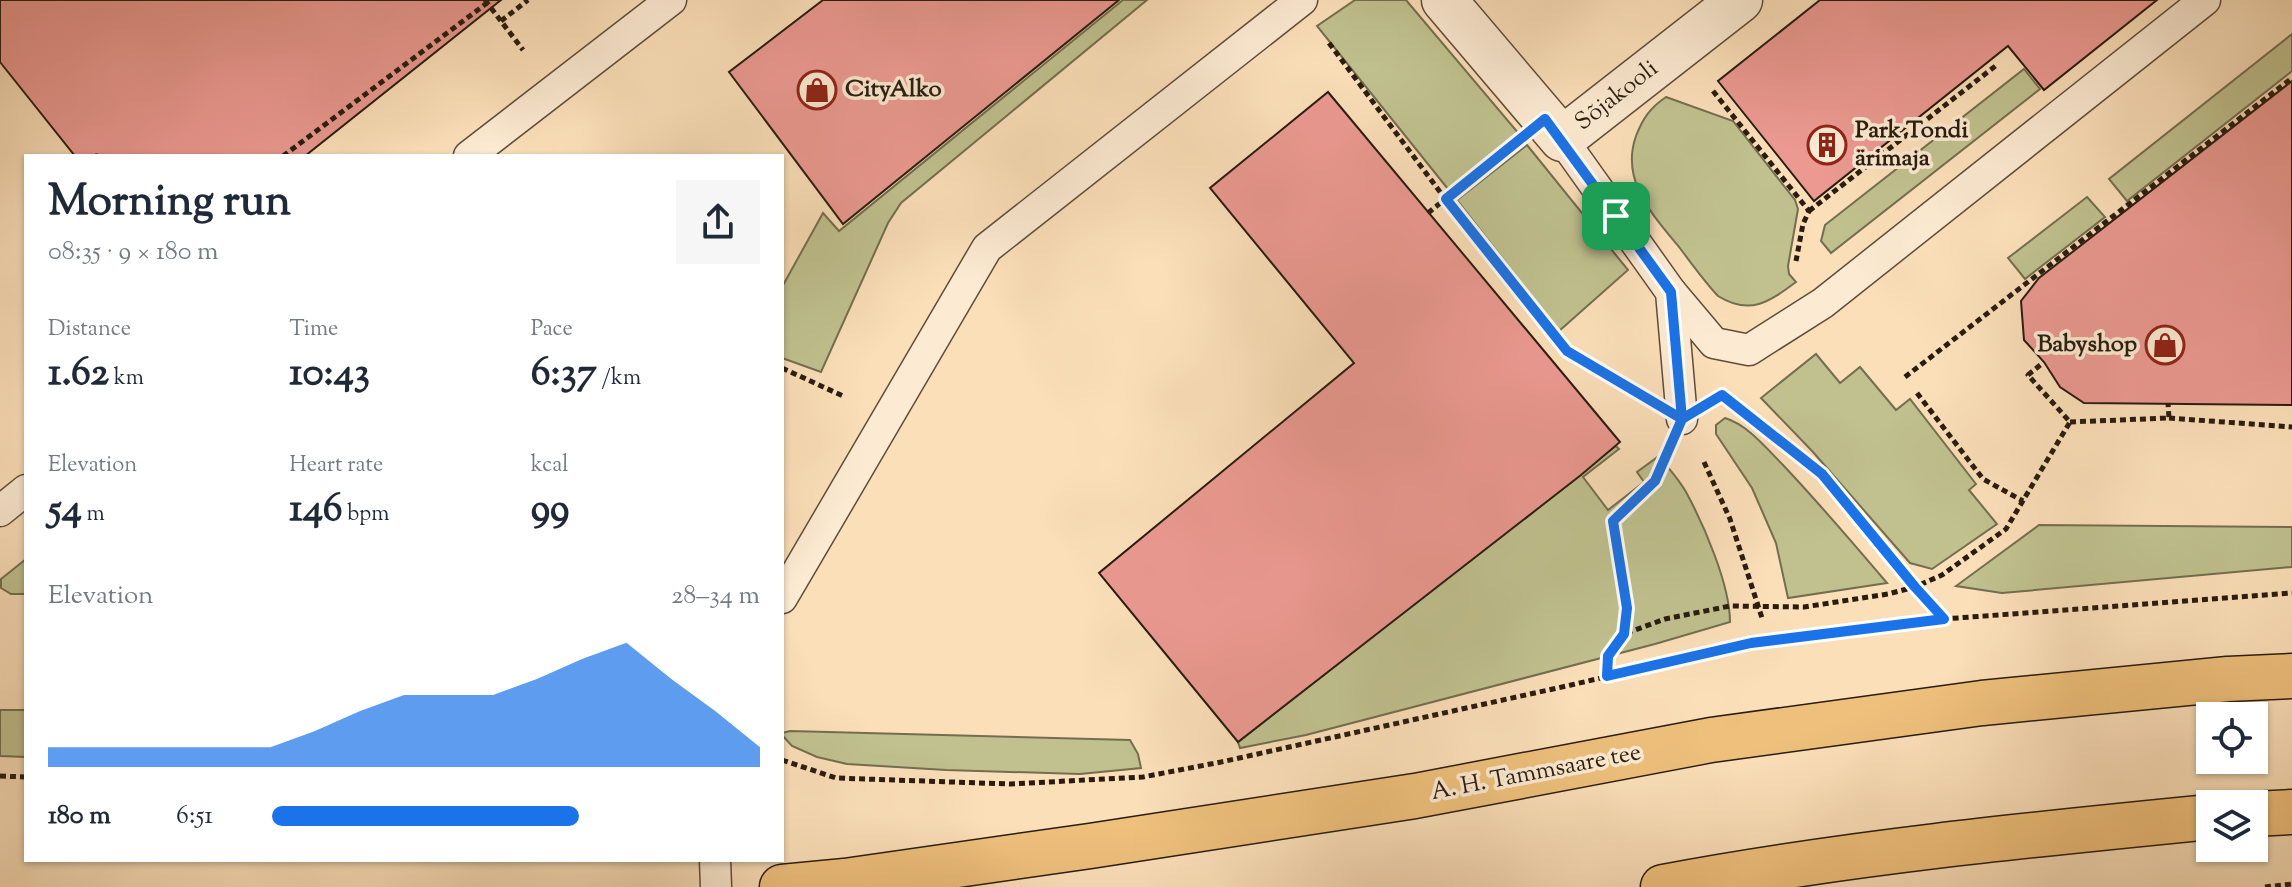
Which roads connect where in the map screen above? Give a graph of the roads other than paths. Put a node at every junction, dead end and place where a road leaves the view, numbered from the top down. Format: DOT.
graph roads {
  1 [pos="671,0"];
  2 [pos="1302,0"];
  3 [pos="1444,0"];
  4 [pos="1740,0"];
  5 [pos="2205,0"];
  6 [pos="1553,129"];
  7 [pos="472,154"];
  8 [pos="1671,292"];
  9 [pos="1682,419"];
  10 [pos="24,492"];
  11 [pos="0,511"];
  12 [pos="784,595"];
  13 [pos="2292,676"];
  14 [pos="2292,812"];
  15 [pos="2268,813"];
  16 [pos="2196,818"];
  17 [pos="1090,846"];
  18 [pos="715,862"];
  19 [pos="716,887"];
  20 [pos="782,887"];
  21 [pos="963,887"];
  22 [pos="1663,887"];
  1 -- 7 [label="lane"];
  2 -- 12 [label="lane"];
  3 -- 6 [label="street, Sõjakooli"];
  4 -- 6 [label="street, Sõjakooli"];
  5 -- 8 [label="lane"];
  6 -- 8 [label="lane"];
  8 -- 9 [label="lane"];
  10 -- 11 [label="lane"];
  13 -- 17 [label="main road, A. H. Tammsaare tee"];
  14 -- 15 [label="main road"];
  16 -- 22 [label="main road"];
  17 -- 20 [label="main road, A. H. Tammsaare tee"];
  17 -- 21 [label="lane"];
  18 -- 19 [label="lane"];
}
